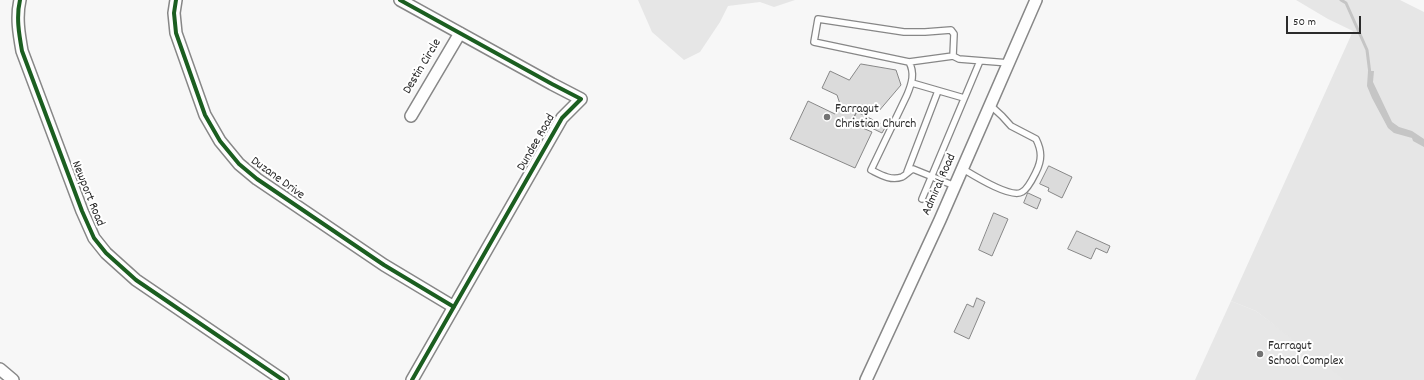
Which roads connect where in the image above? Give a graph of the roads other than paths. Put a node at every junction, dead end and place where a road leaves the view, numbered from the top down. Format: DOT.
graph roads {
  1 [pos="20,0"];
  2 [pos="176,0"];
  3 [pos="400,0"];
  4 [pos="1036,0"];
  5 [pos="460,33"];
  6 [pos="953,56"];
  7 [pos="980,61"];
  8 [pos="909,62"];
  9 [pos="1008,63"];
  10 [pos="912,83"];
  11 [pos="938,91"];
  12 [pos="964,98"];
  13 [pos="990,105"];
  14 [pos="411,116"];
  15 [pos="963,169"];
  16 [pos="906,174"];
  17 [pos="931,176"];
  18 [pos="955,186"];
  19 [pos="922,199"];
  20 [pos="454,307"];
  21 [pos="0,369"];
  22 [pos="13,380"];
  23 [pos="283,380"];
  24 [pos="412,380"];
  25 [pos="866,380"];
  1 -- 23 [label="street, Newport Road"];
  2 -- 20 [label="street, Duzane Drive"];
  3 -- 5 [label="street, Dundee Road"];
  4 -- 9 [label="street, Admiral Road"];
  5 -- 14 [label="street, Destin Circle"];
  5 -- 20 [label="street, Dundee Road"];
  6 -- 7 [label="lane"];
  6 -- 8 [label="lane"];
  6 -- 8 [label="lane"];
  7 -- 9 [label="lane"];
  7 -- 12 [label="lane"];
  8 -- 10 [label="lane"];
  9 -- 13 [label="street, Admiral Road"];
  10 -- 11 [label="lane"];
  10 -- 16 [label="lane"];
  11 -- 12 [label="lane"];
  11 -- 16 [label="lane"];
  12 -- 17 [label="lane"];
  13 -- 15 [label="street, Admiral Road"];
  13 -- 15 [label="lane"];
  15 -- 18 [label="street, Admiral Road"];
  16 -- 17 [label="lane"];
  17 -- 18 [label="lane"];
  17 -- 19 [label="lane"];
  18 -- 25 [label="street, Admiral Road"];
  20 -- 24 [label="street, Dundee Road"];
  21 -- 22 [label="street"];
}
